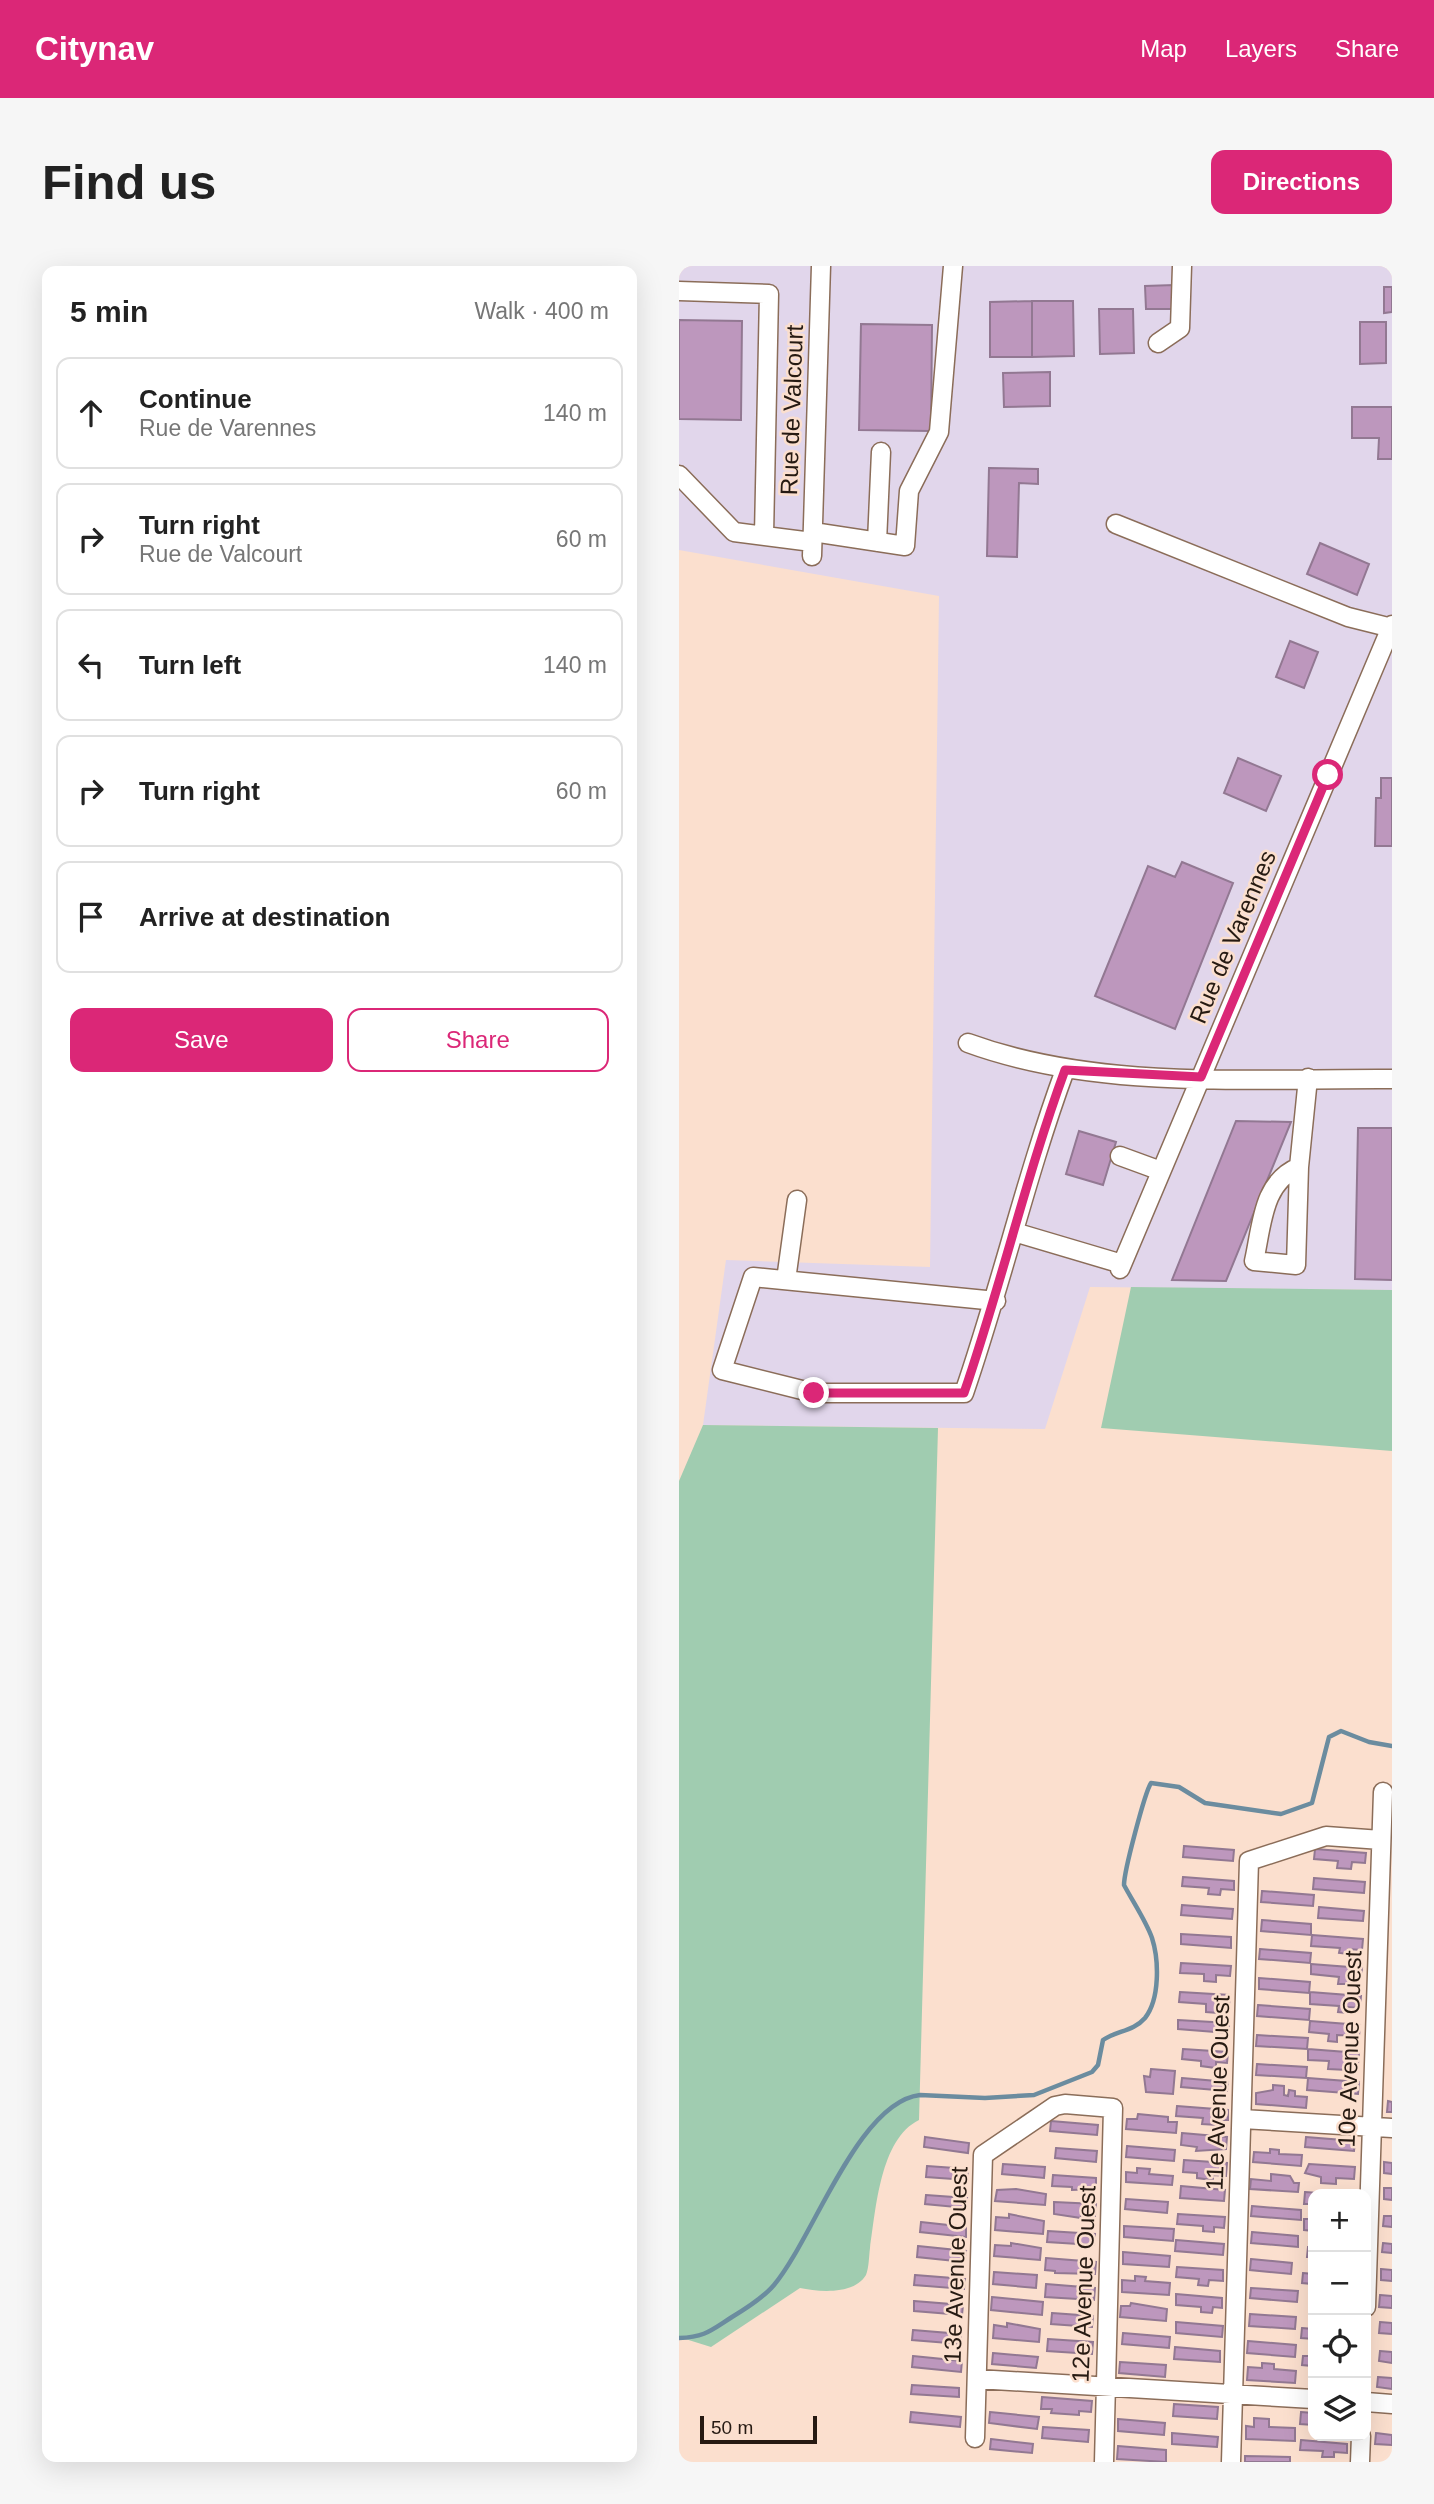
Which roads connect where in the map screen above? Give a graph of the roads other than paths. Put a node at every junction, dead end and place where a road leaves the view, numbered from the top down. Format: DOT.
graph roads {
  1 [pos="821,266"];
  2 [pos="953,266"];
  3 [pos="1182,273"];
  4 [pos="1162,279"];
  5 [pos="679,292"];
  6 [pos="1158,343"];
  7 [pos="881,452"];
  8 [pos="679,475"];
  9 [pos="1116,524"];
  10 [pos="764,536"];
  11 [pos="877,542"];
  12 [pos="813,543"];
  13 [pos="1392,627"];
  14 [pos="968,1043"];
  15 [pos="1065,1070"];
  16 [pos="1201,1077"];
  17 [pos="1308,1078"];
  18 [pos="1392,1079"];
  19 [pos="1120,1156"];
  20 [pos="1299,1167"];
  21 [pos="1161,1171"];
  22 [pos="797,1199"];
  23 [pos="1014,1232"];
  24 [pos="786,1280"];
  25 [pos="996,1301"];
  26 [pos="1383,1792"];
  27 [pos="1381,1839"];
  28 [pos="1113,2108"];
  29 [pos="1242,2119"];
  30 [pos="1371,2126"];
  31 [pos="1392,2128"];
  32 [pos="1368,2252"];
  33 [pos="977,2379"];
  34 [pos="1105,2386"];
  35 [pos="1233,2394"];
  36 [pos="1308,2399"];
  37 [pos="1371,2402"];
  38 [pos="1392,2404"];
  39 [pos="975,2438"];
  40 [pos="1361,2441"];
  41 [pos="1104,2462"];
  42 [pos="1231,2462"];
  43 [pos="1360,2462"];
  1 -- 12 [label="street, Rue de Valcourt"];
  2 -- 11 [label="street"];
  3 -- 4 [label="street"];
  3 -- 6 [label="street"];
  5 -- 10 [label="street"];
  7 -- 11 [label="street"];
  8 -- 10 [label="street"];
  9 -- 13 [label="street"];
  10 -- 12 [label="street"];
  11 -- 12 [label="street"];
  13 -- 16 [label="street, Rue de Varennes"];
  14 -- 15 [label="street"];
  15 -- 16 [label="street"];
  15 -- 23 [label="street"];
  16 -- 17 [label="street"];
  16 -- 21 [label="street, Rue de Varennes"];
  17 -- 18 [label="street"];
  17 -- 20 [label="street"];
  19 -- 21 [label="street"];
  20 -- 20 [label="street"];
  21 -- 23 [label="street, Rue de Varennes"];
  22 -- 24 [label="street"];
  23 -- 25 [label="street"];
  24 -- 25 [label="street"];
  24 -- 25 [label="street"];
  26 -- 27 [label="street, 10e Avenue Ouest"];
  27 -- 29 [label="street, 11e Avenue Ouest"];
  27 -- 30 [label="street, 10e Avenue Ouest"];
  28 -- 33 [label="street, 13e Avenue Ouest"];
  28 -- 34 [label="street, 12e Avenue Ouest"];
  29 -- 30 [label="street"];
  29 -- 35 [label="street, 11e Avenue Ouest"];
  30 -- 31 [label="street"];
  30 -- 32 [label="street, 10e Avenue Ouest"];
  33 -- 34 [label="street"];
  33 -- 39 [label="street, 13e Avenue Ouest"];
  34 -- 35 [label="street"];
  34 -- 41 [label="street, 12e Avenue Ouest"];
  35 -- 36 [label="street"];
  35 -- 42 [label="street, 11e Avenue Ouest"];
  37 -- 38 [label="street"];
  40 -- 43 [label="street"];
}
